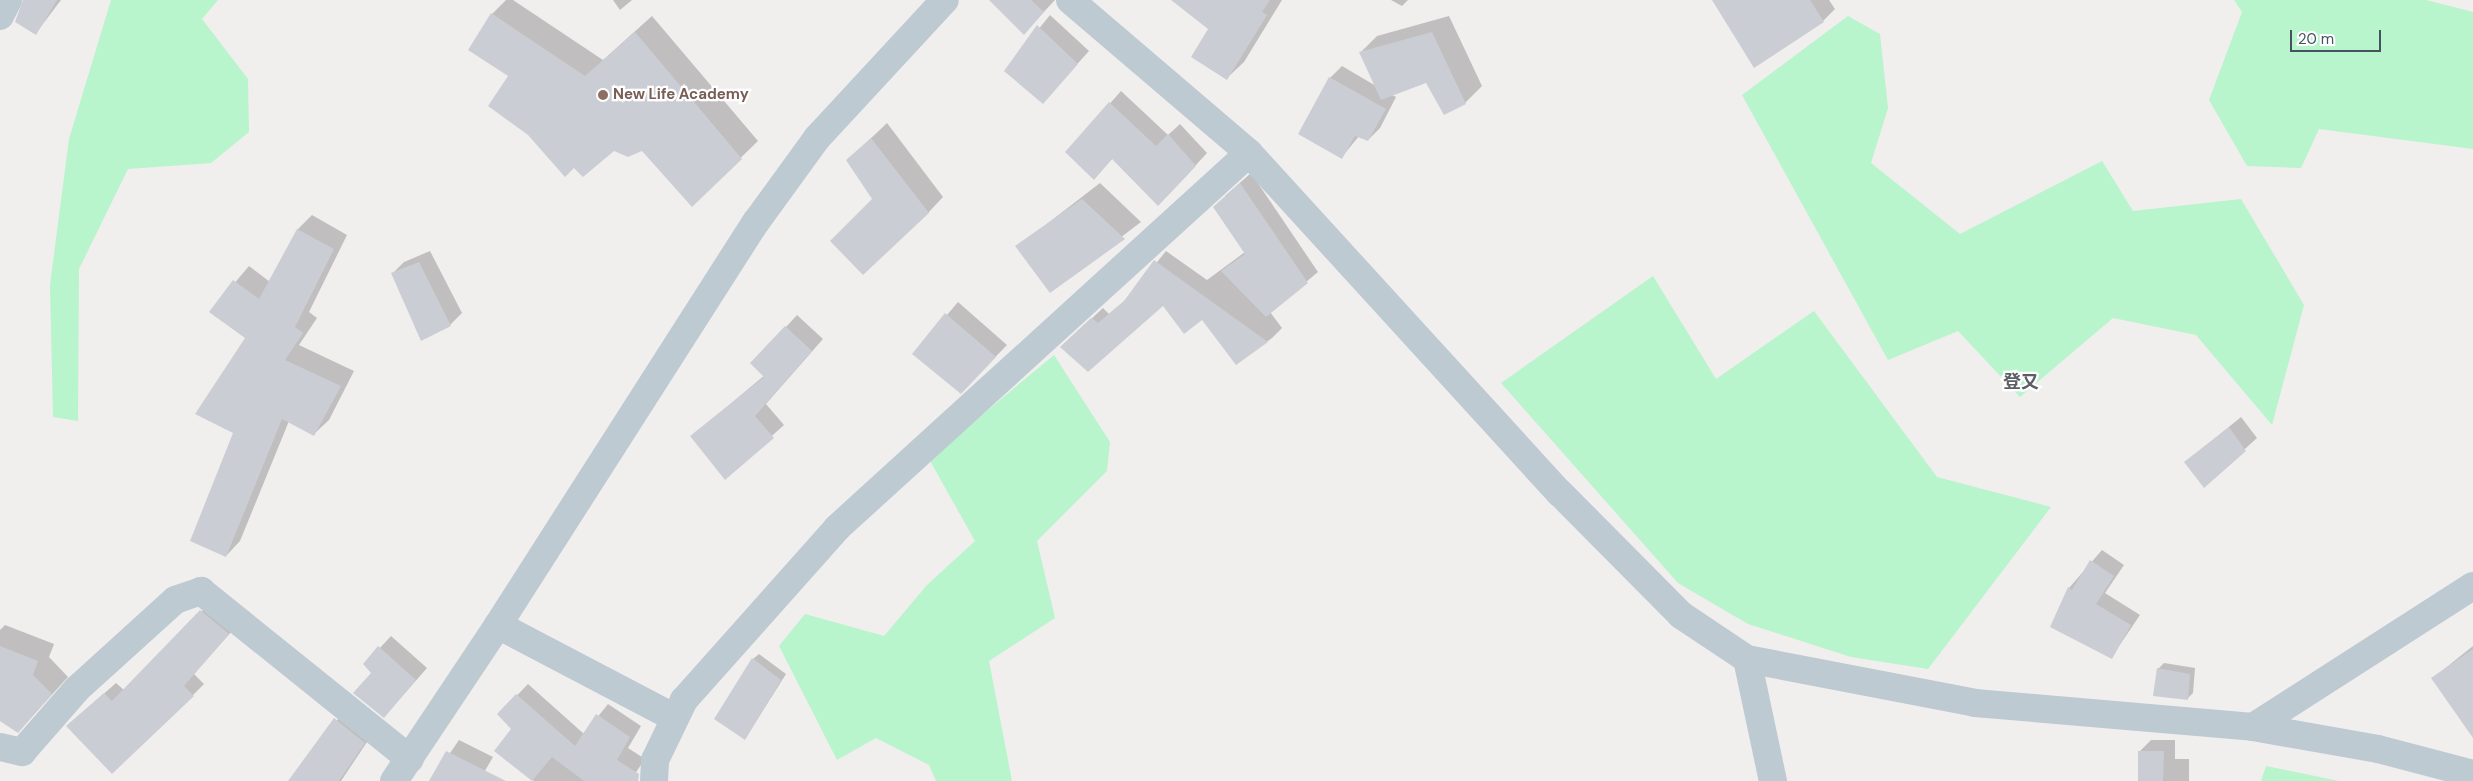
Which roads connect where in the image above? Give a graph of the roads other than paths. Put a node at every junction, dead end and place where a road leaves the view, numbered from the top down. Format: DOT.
graph roads {
  1 [pos="8,0"];
  2 [pos="946,0"];
  3 [pos="1070,0"];
  4 [pos="0,16"];
  5 [pos="1249,153"];
  6 [pos="2473,586"];
  7 [pos="498,625"];
  8 [pos="1747,660"];
  9 [pos="675,718"];
  10 [pos="2253,727"];
  11 [pos="0,747"];
  12 [pos="410,758"];
  13 [pos="2473,774"];
  14 [pos="394,781"];
  15 [pos="654,781"];
  16 [pos="1773,781"];
  1 -- 4 [label="street"];
  2 -- 7 [label="street"];
  3 -- 5 [label="street"];
  5 -- 8 [label="street"];
  5 -- 9 [label="street"];
  6 -- 10 [label="street"];
  7 -- 9 [label="street"];
  7 -- 12 [label="street"];
  8 -- 10 [label="street"];
  8 -- 16 [label="street"];
  9 -- 15 [label="street"];
  10 -- 13 [label="street"];
  11 -- 12 [label="street"];
  12 -- 14 [label="street"];
}
